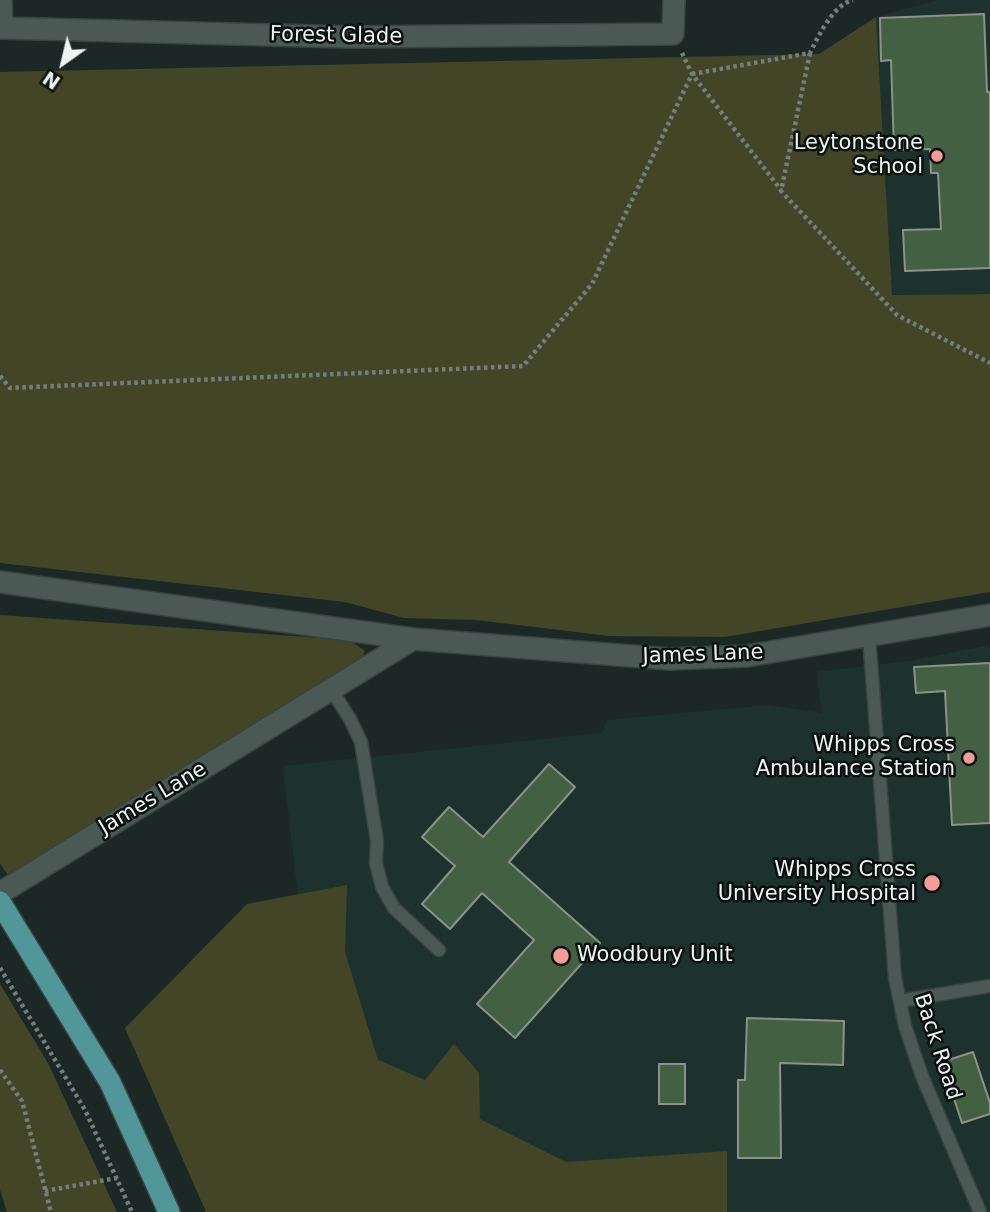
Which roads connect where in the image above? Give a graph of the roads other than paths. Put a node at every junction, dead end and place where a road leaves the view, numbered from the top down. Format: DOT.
graph roads {
  1 [pos="1,0"];
  2 [pos="674,0"];
  3 [pos="1,28"];
  4 [pos="0,582"];
  5 [pos="990,615"];
  6 [pos="869,636"];
  7 [pos="413,639"];
  8 [pos="331,689"];
  9 [pos="0,893"];
  10 [pos="0,902"];
  11 [pos="439,950"];
  12 [pos="990,986"];
  13 [pos="900,1001"];
  14 [pos="169,1212"];
  15 [pos="979,1212"];
  1 -- 3 [label="street"];
  2 -- 3 [label="street, Forest Glade"];
  4 -- 7 [label="street, James Lane"];
  5 -- 6 [label="street, James Lane"];
  6 -- 7 [label="street, James Lane"];
  6 -- 13 [label="lane, Back Road"];
  7 -- 8 [label="street, James Lane"];
  8 -- 9 [label="street, James Lane"];
  8 -- 11 [label="lane"];
  10 -- 14 [label="main road"];
  12 -- 13 [label="lane"];
  13 -- 15 [label="lane, Back Road"];
}
